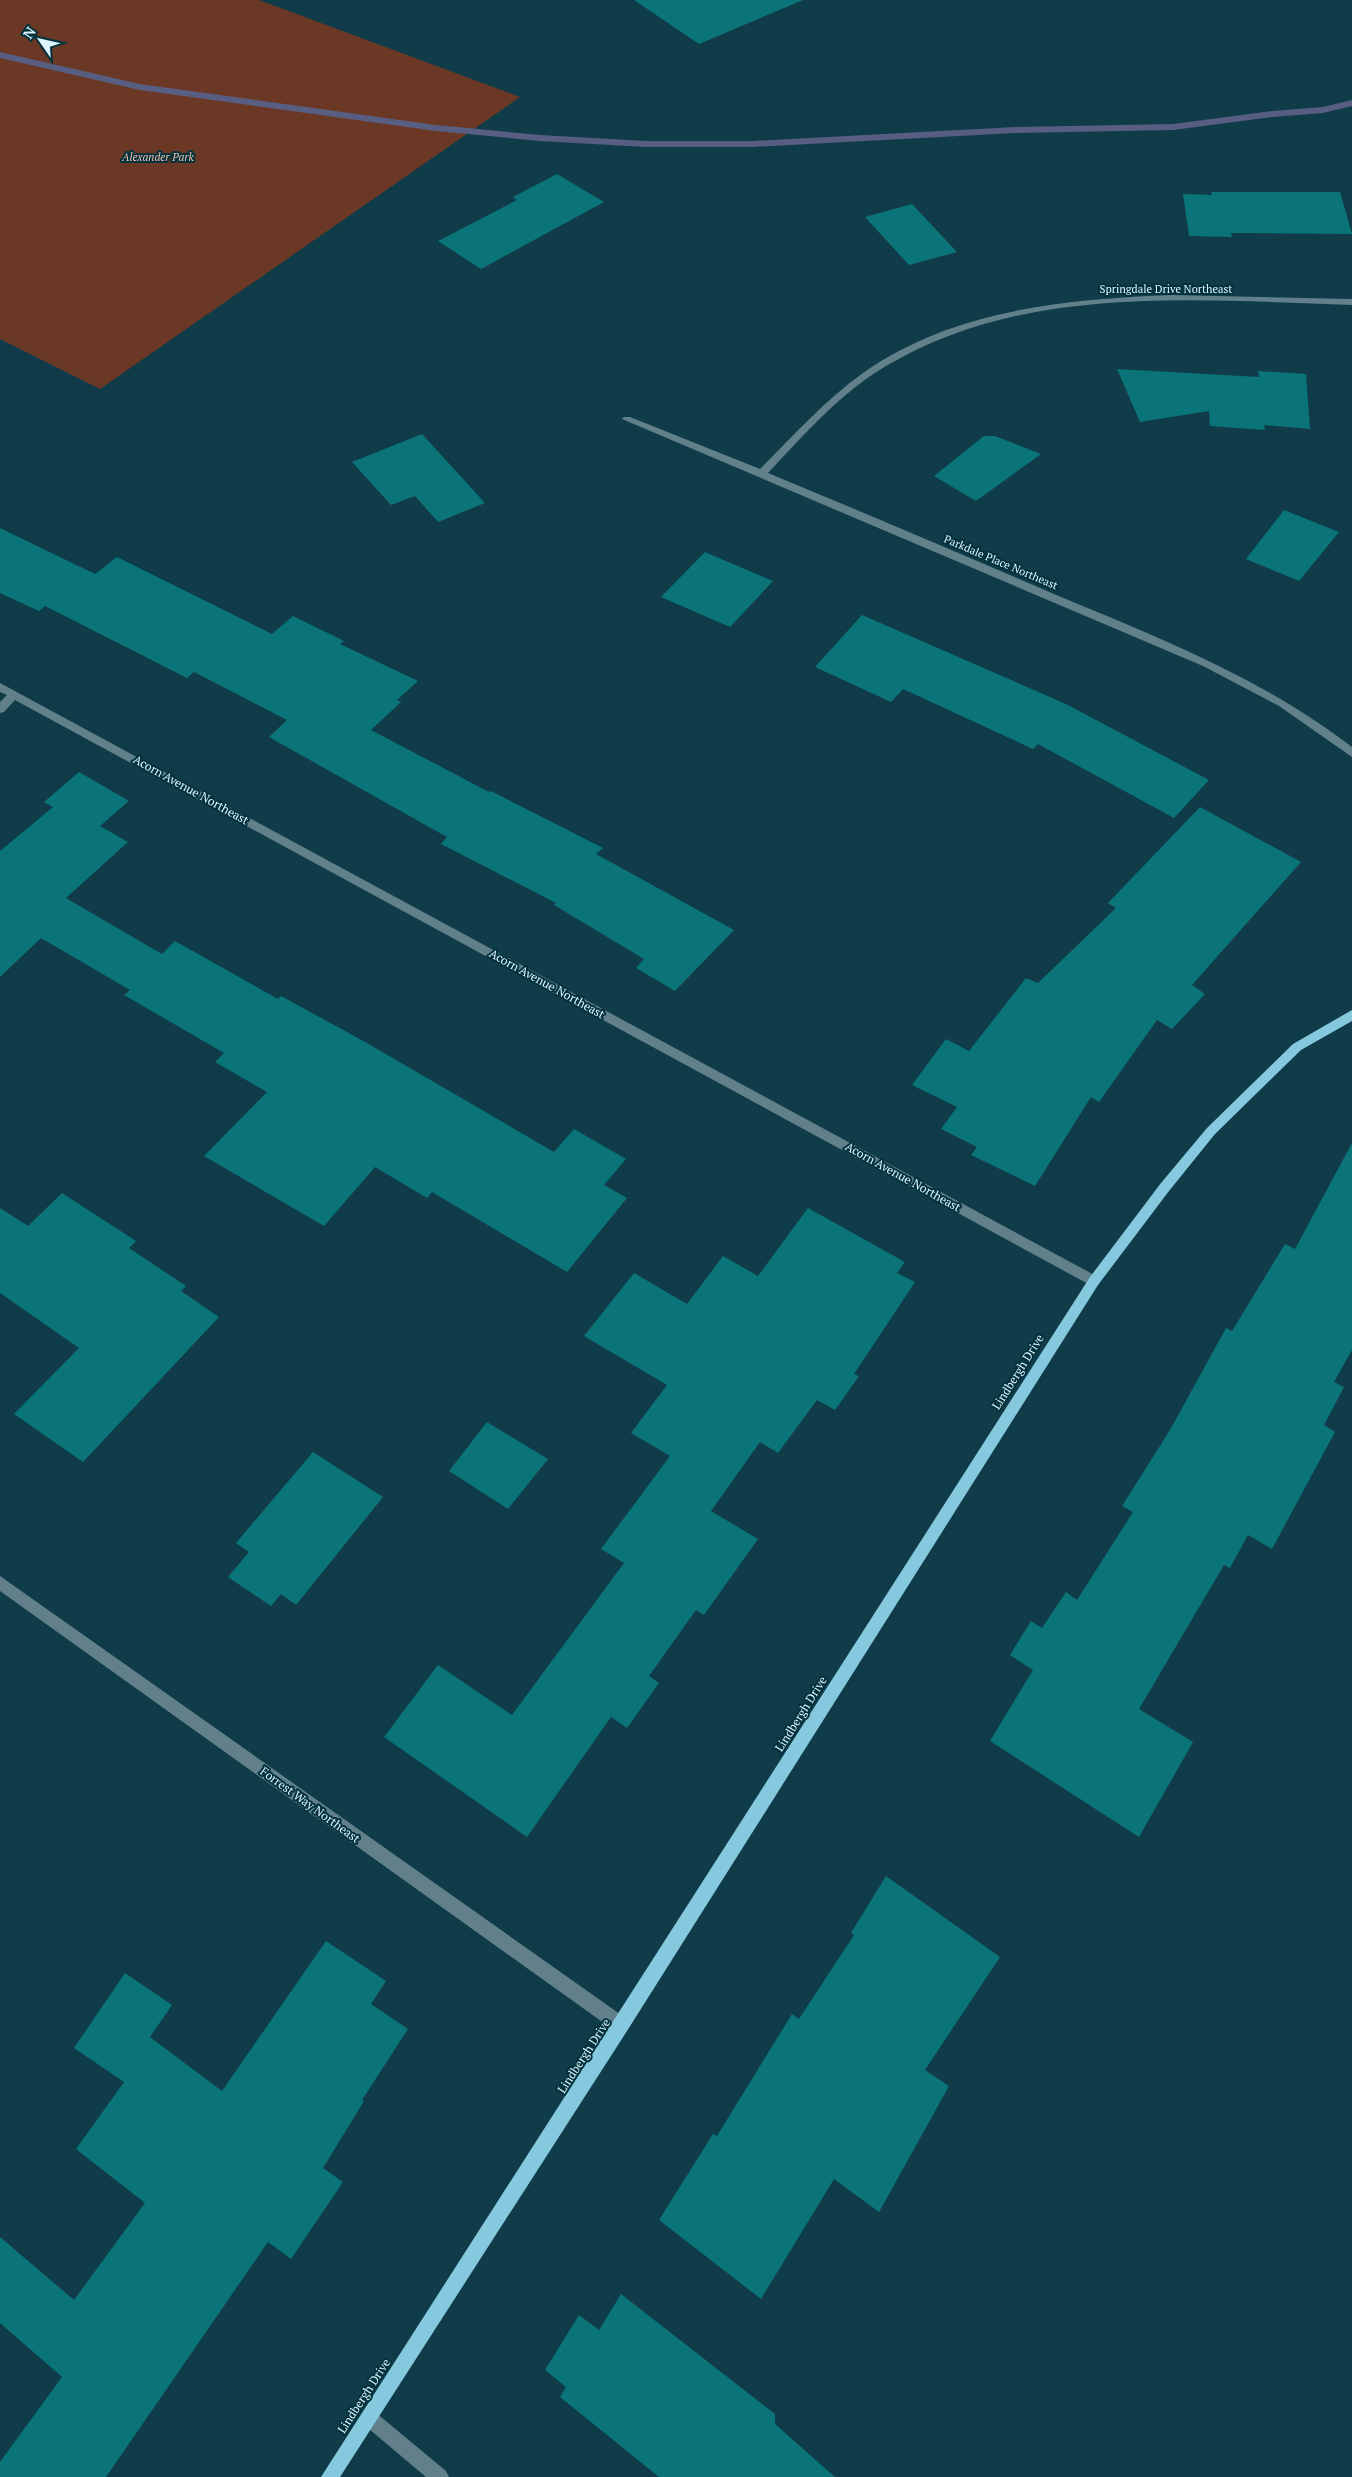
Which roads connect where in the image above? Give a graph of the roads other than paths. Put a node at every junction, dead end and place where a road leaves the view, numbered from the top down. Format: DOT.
graph roads {
  1 [pos="1352,302"];
  2 [pos="627,419"];
  3 [pos="762,472"];
  4 [pos="0,687"];
  5 [pos="14,694"];
  6 [pos="0,709"];
  7 [pos="1352,753"];
  8 [pos="1352,1015"];
  9 [pos="1094,1281"];
  10 [pos="0,1583"];
  11 [pos="621,2026"];
  12 [pos="369,2418"];
  13 [pos="330,2477"];
  14 [pos="440,2477"];
  1 -- 3 [label="street, Springdale Drive Northeast"];
  2 -- 3 [label="street, Parkdale Place Northeast"];
  3 -- 7 [label="street, Parkdale Place Northeast"];
  4 -- 5 [label="street, Acorn Avenue Northeast"];
  5 -- 6 [label="street"];
  5 -- 9 [label="street, Acorn Avenue Northeast"];
  8 -- 9 [label="main road, Lindbergh Drive"];
  9 -- 11 [label="main road, Lindbergh Drive"];
  10 -- 11 [label="street, Forrest Way Northeast"];
  11 -- 12 [label="main road, Lindbergh Drive"];
  12 -- 13 [label="main road, Lindbergh Drive"];
  12 -- 14 [label="street"];
}
